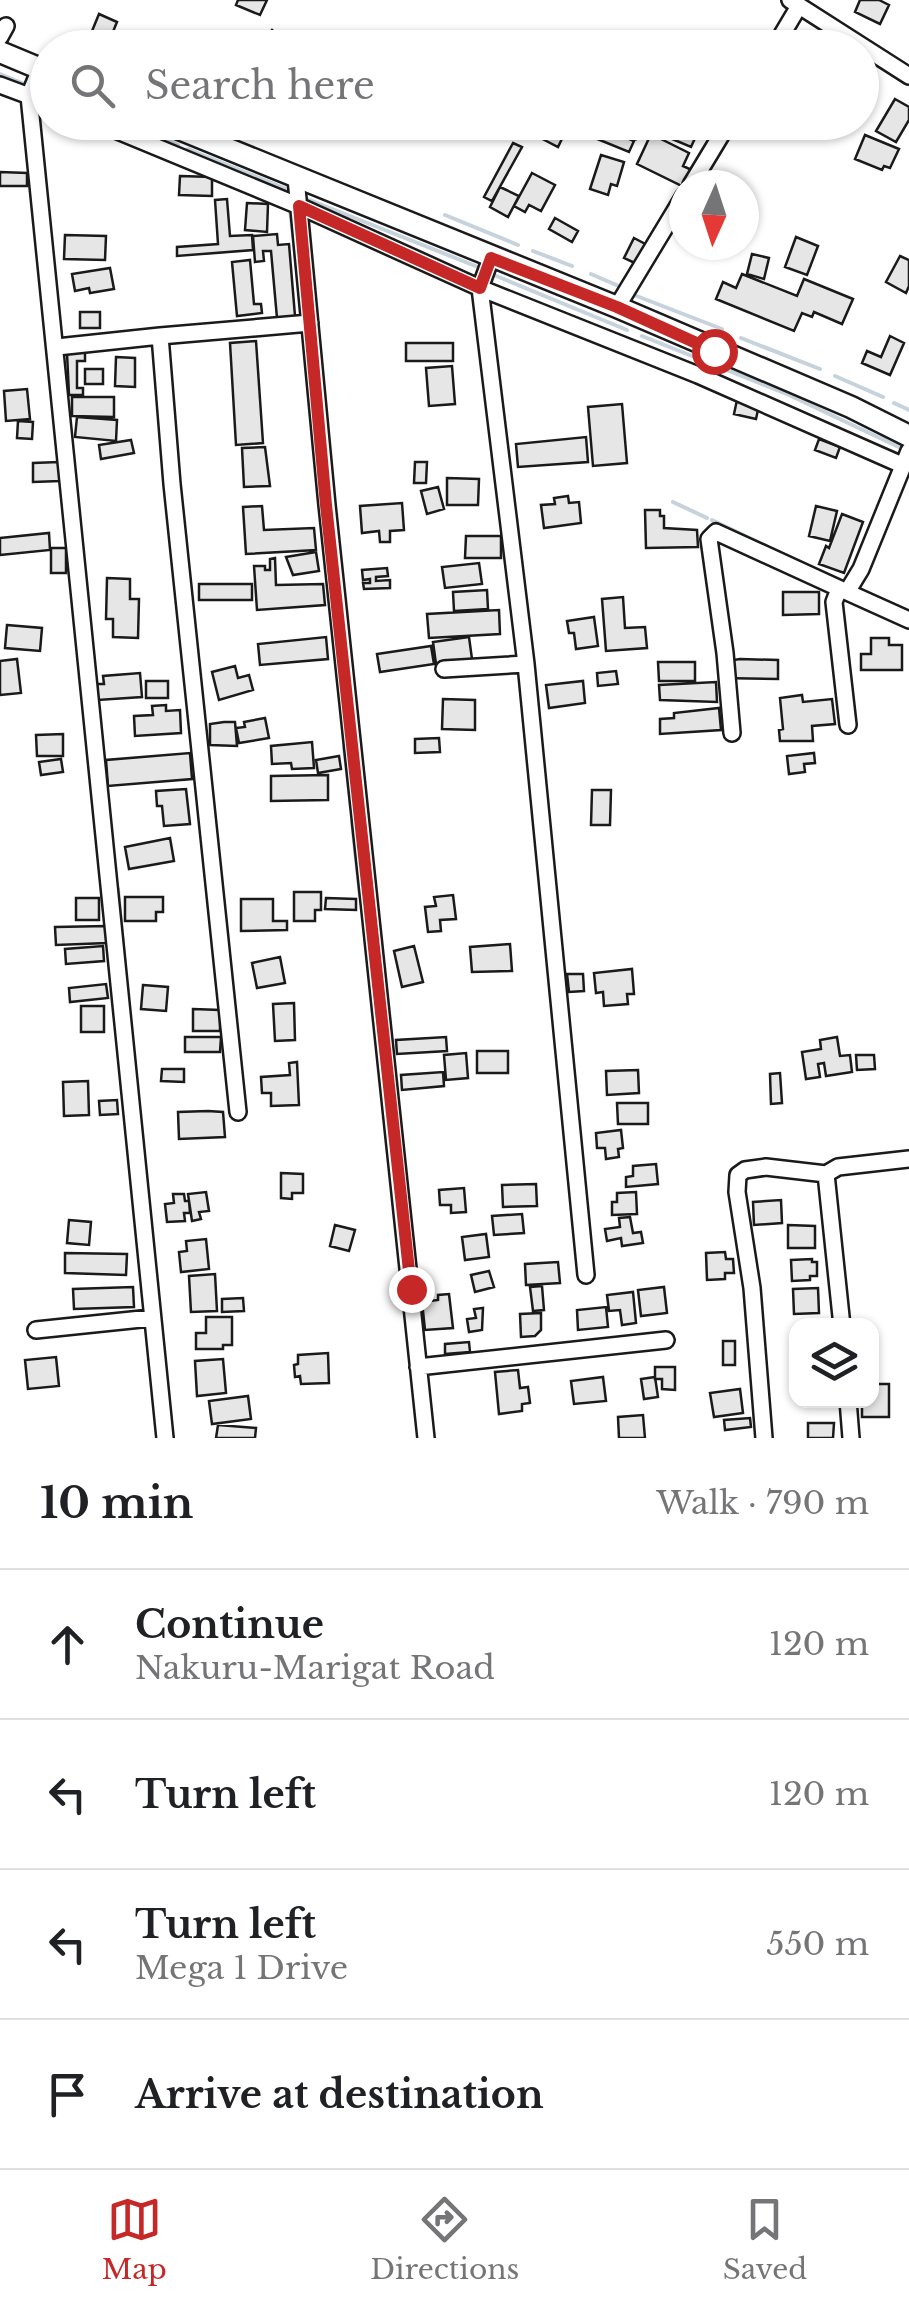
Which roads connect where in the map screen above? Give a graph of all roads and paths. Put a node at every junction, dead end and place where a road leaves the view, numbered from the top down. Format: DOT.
graph roads {
  1 [pos="795,3"];
  2 [pos="782,30"];
  3 [pos="837,30"];
  4 [pos="0,52"];
  5 [pos="879,57"];
  6 [pos="30,64"];
  7 [pos="909,76"];
  8 [pos="0,85"];
  9 [pos="30,96"];
  10 [pos="35,140"];
  11 [pos="145,140"];
  12 [pos="186,140"];
  13 [pos="203,140"];
  14 [pos="718,140"];
  15 [pos="180,156"];
  16 [pos="700,170"];
  17 [pos="296,178"];
  18 [pos="299,206"];
  19 [pos="669,221"];
  20 [pos="491,258"];
  21 [pos="480,288"];
  22 [pos="617,307"];
  23 [pos="310,323"];
  24 [pos="160,336"];
  25 [pos="56,348"];
  26 [pos="909,436"];
  27 [pos="906,458"];
  28 [pos="843,590"];
  29 [pos="909,620"];
  30 [pos="526,664"];
  31 [pos="444,669"];
  32 [pos="848,726"];
  33 [pos="732,733"];
  34 [pos="238,1112"];
  35 [pos="909,1159"];
  36 [pos="826,1174"];
  37 [pos="586,1275"];
  38 [pos="151,1318"];
  39 [pos="841,1318"];
  40 [pos="36,1330"];
  41 [pos="666,1340"];
  42 [pos="418,1367"];
  43 [pos="849,1408"];
  44 [pos="165,1438"];
  45 [pos="426,1438"];
  46 [pos="764,1438"];
  47 [pos="851,1438"];
  1 -- 2 [label="street"];
  1 -- 3 [label="street"];
  4 -- 6 [label="main road"];
  5 -- 7 [label="street"];
  8 -- 9 [label="street"];
  10 -- 25 [label="street"];
  11 -- 15 [label="street"];
  12 -- 15 [label="street"];
  13 -- 17 [label="main road"];
  14 -- 16 [label="street"];
  15 -- 18 [label="street"];
  17 -- 18 [label="street"];
  17 -- 20 [label="main road"];
  18 -- 21 [label="street"];
  18 -- 23 [label="street"];
  19 -- 22 [label="street"];
  20 -- 21 [label="street"];
  20 -- 22 [label="main road"];
  21 -- 27 [label="street"];
  21 -- 30 [label="street"];
  22 -- 26 [label="main road"];
  23 -- 24 [label="street"];
  23 -- 42 [label="street"];
  24 -- 25 [label="street"];
  24 -- 34 [label="street"];
  25 -- 38 [label="street"];
  27 -- 28 [label="street"];
  28 -- 29 [label="street"];
  28 -- 32 [label="street"];
  28 -- 33 [label="street"];
  30 -- 31 [label="street"];
  30 -- 37 [label="street"];
  35 -- 36 [label="street"];
  36 -- 39 [label="street"];
  36 -- 46 [label="street"];
  38 -- 40 [label="street"];
  38 -- 44 [label="street"];
  41 -- 42 [label="street"];
  42 -- 45 [label="street"];
  43 -- 47 [label="street"];
}
